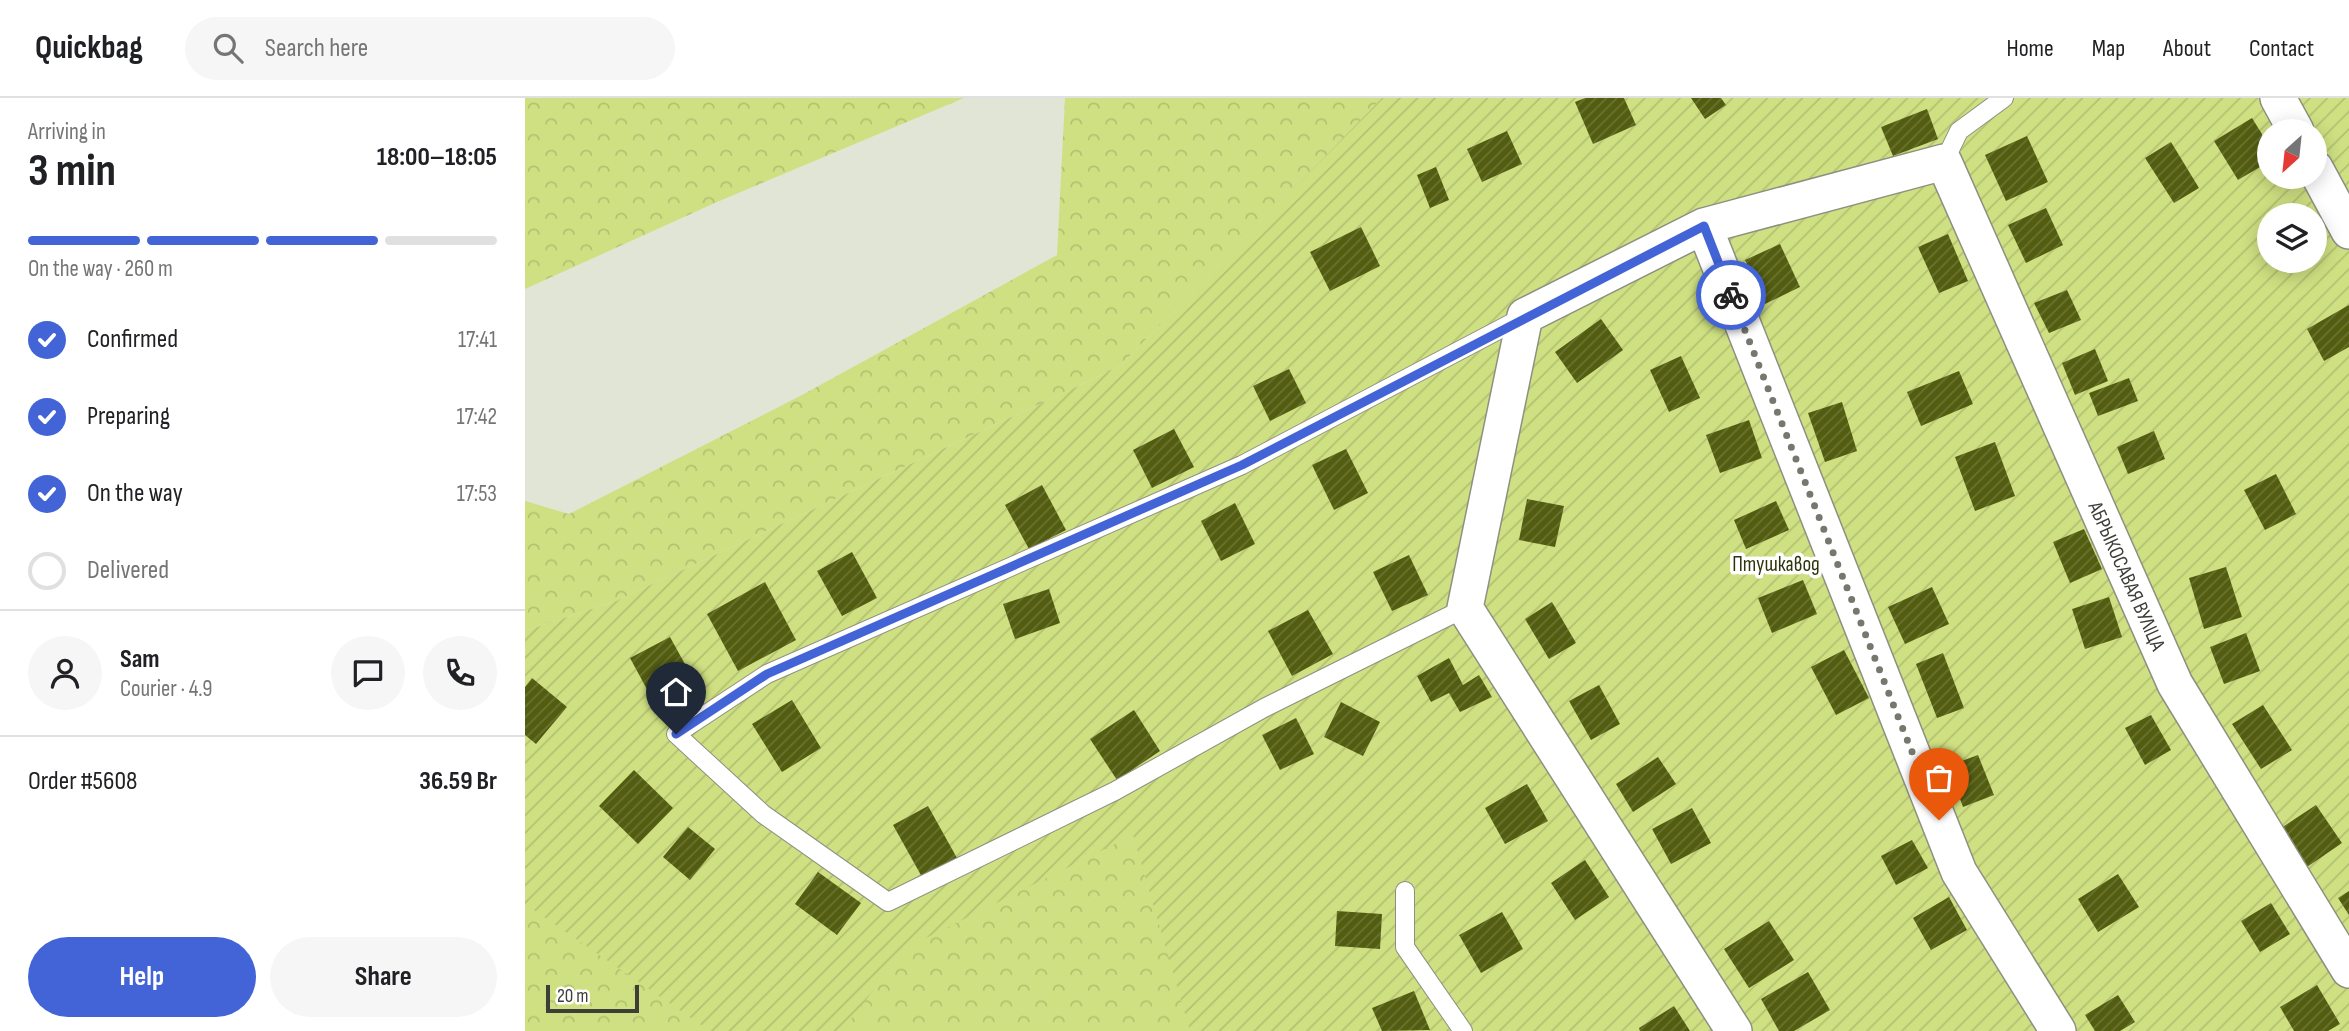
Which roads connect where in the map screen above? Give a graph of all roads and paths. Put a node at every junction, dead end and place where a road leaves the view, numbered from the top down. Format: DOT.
graph roads {
  1 [pos="2004,98"];
  2 [pos="2278,98"];
  3 [pos="2289,119"];
  4 [pos="1944,162"];
  5 [pos="2327,189"];
  6 [pos="1704,226"];
  7 [pos="2349,231"];
  8 [pos="1525,316"];
  9 [pos="1465,608"];
  10 [pos="1405,891"];
  11 [pos="2349,970"];
  12 [pos="1463,1031"];
  13 [pos="1734,1031"];
  14 [pos="2059,1031"];
  1 -- 4 [label="lane"];
  2 -- 3 [label="street"];
  4 -- 6 [label="street"];
  4 -- 11 [label="street, АБРЫКОСАВАЯ ВУЛІЦА"];
  5 -- 7 [label="street"];
  6 -- 8 [label="street"];
  6 -- 14 [label="street"];
  8 -- 9 [label="street"];
  8 -- 9 [label="lane"];
  9 -- 13 [label="street"];
  10 -- 12 [label="lane"];
}
